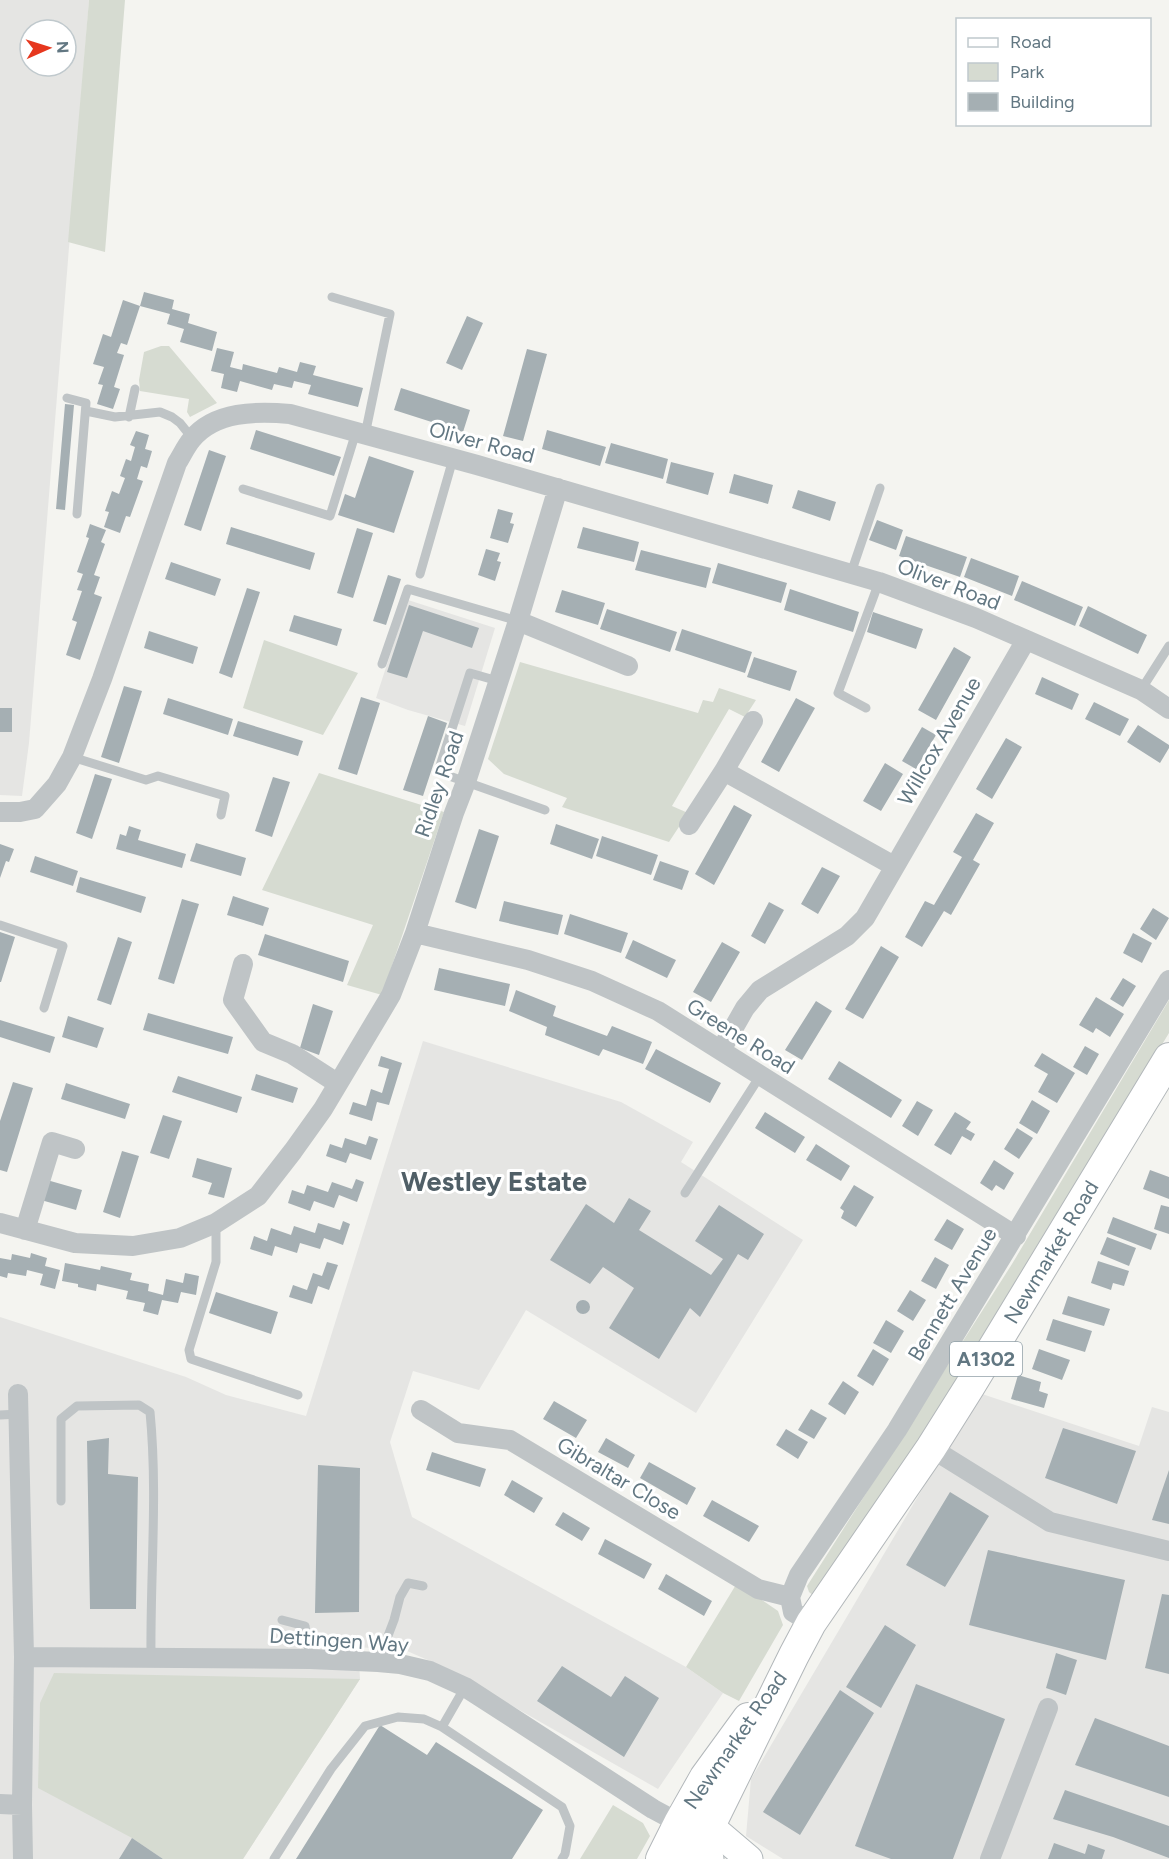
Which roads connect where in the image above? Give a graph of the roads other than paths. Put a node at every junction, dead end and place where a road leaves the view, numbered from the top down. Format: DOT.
graph roads {
  1 [pos="332,297"];
  2 [pos="135,389"];
  3 [pos="67,398"];
  4 [pos="87,411"];
  5 [pos="129,417"];
  6 [pos="361,433"];
  7 [pos="192,438"];
  8 [pos="453,459"];
  9 [pos="880,488"];
  10 [pos="243,489"];
  11 [pos="558,489"];
  12 [pos="77,514"];
  13 [pos="851,573"];
  14 [pos="420,574"];
  15 [pos="879,582"];
  16 [pos="518,621"];
  17 [pos="1026,640"];
  18 [pos="1169,646"];
  19 [pos="382,664"];
  20 [pos="628,666"];
  21 [pos="498,681"];
  22 [pos="1142,690"];
  23 [pos="866,708"];
  24 [pos="1169,709"];
  25 [pos="753,721"];
  26 [pos="72,757"];
  27 [pos="724,771"];
  28 [pos="466,782"];
  29 [pos="545,810"];
  30 [pos="0,812"];
  31 [pos="221,816"];
  32 [pos="689,825"];
  33 [pos="894,866"];
  34 [pos="0,925"];
  35 [pos="415,933"];
  36 [pos="243,964"];
  37 [pos="1169,980"];
  38 [pos="44,1008"];
  39 [pos="721,1050"];
  40 [pos="1169,1058"];
  41 [pos="760,1076"];
  42 [pos="337,1083"];
  43 [pos="75,1149"];
  44 [pos="685,1193"];
  45 [pos="0,1223"];
  46 [pos="216,1223"];
  47 [pos="25,1230"];
  48 [pos="1016,1236"];
  49 [pos="18,1394"];
  50 [pos="298,1395"];
  51 [pos="421,1410"];
  52 [pos="9,1414"];
  53 [pos="931,1448"];
  54 [pos="61,1501"];
  55 [pos="1169,1551"];
  56 [pos="423,1586"];
  57 [pos="790,1598"];
  58 [pos="282,1620"];
  59 [pos="812,1623"];
  60 [pos="794,1655"];
  61 [pos="24,1657"];
  62 [pos="151,1658"];
  63 [pos="310,1659"];
  64 [pos="378,1662"];
  65 [pos="465,1687"];
  66 [pos="1048,1708"];
  67 [pos="442,1727"];
  68 [pos="0,1804"];
  69 [pos="22,1805"];
  70 [pos="679,1823"];
  71 [pos="709,1825"];
  72 [pos="698,1857"];
  73 [pos="24,1859"];
  74 [pos="274,1859"];
  75 [pos="562,1859"];
  76 [pos="661,1859"];
  77 [pos="748,1859"];
  78 [pos="990,1859"];
  1 -- 6 [label="lane"];
  2 -- 5 [label="lane"];
  3 -- 4 [label="lane"];
  4 -- 5 [label="lane"];
  4 -- 12 [label="lane"];
  5 -- 7 [label="lane"];
  6 -- 7 [label="street, Oliver Road"];
  6 -- 8 [label="street, Oliver Road"];
  6 -- 10 [label="lane"];
  7 -- 26 [label="street, Oliver Road"];
  8 -- 11 [label="street, Oliver Road"];
  8 -- 14 [label="lane"];
  9 -- 13 [label="lane"];
  11 -- 13 [label="street, Oliver Road"];
  11 -- 16 [label="street, Ridley Road"];
  13 -- 15 [label="street, Oliver Road"];
  15 -- 17 [label="street, Oliver Road"];
  15 -- 23 [label="lane"];
  16 -- 19 [label="lane"];
  16 -- 20 [label="street"];
  16 -- 21 [label="street, Ridley Road"];
  17 -- 22 [label="street, Oliver Road"];
  17 -- 33 [label="street, Willcox Avenue"];
  18 -- 22 [label="lane"];
  21 -- 28 [label="street, Ridley Road"];
  21 -- 28 [label="lane"];
  22 -- 24 [label="street, Oliver Road"];
  25 -- 27 [label="street"];
  26 -- 30 [label="street, Oliver Road"];
  26 -- 31 [label="lane"];
  27 -- 32 [label="street"];
  27 -- 33 [label="street"];
  28 -- 29 [label="lane"];
  28 -- 35 [label="street, Ridley Road"];
  33 -- 39 [label="street, Willcox Avenue"];
  34 -- 38 [label="lane"];
  35 -- 39 [label="street, Greene Road"];
  35 -- 42 [label="street, Ridley Road"];
  36 -- 42 [label="street"];
  37 -- 48 [label="street, Bennett Avenue"];
  39 -- 41 [label="street, Greene Road"];
  40 -- 53 [label="main road, Newmarket Road / A1302"];
  41 -- 44 [label="lane"];
  41 -- 48 [label="street, Greene Road"];
  42 -- 46 [label="street, Ridley Road"];
  43 -- 47 [label="street"];
  45 -- 47 [label="street, Ridley Road"];
  46 -- 47 [label="street, Ridley Road"];
  46 -- 50 [label="lane"];
  48 -- 57 [label="street, Bennett Avenue"];
  49 -- 52 [label="street"];
  51 -- 57 [label="street, Gibraltar Close"];
  52 -- 61 [label="street"];
  53 -- 55 [label="street"];
  53 -- 59 [label="main road, Newmarket Road / A1302"];
  54 -- 62 [label="lane"];
  56 -- 64 [label="lane"];
  57 -- 59 [label="street"];
  58 -- 63 [label="lane"];
  59 -- 60 [label="main road, Newmarket Road / A1302"];
  60 -- 70 [label="main road, Newmarket Road / A1302"];
  60 -- 71 [label="main road, Newmarket Road / A1302"];
  61 -- 62 [label="street, Dettingen Way"];
  61 -- 69 [label="street"];
  62 -- 63 [label="street, Dettingen Way"];
  63 -- 64 [label="street, Dettingen Way"];
  64 -- 65 [label="street, Dettingen Way"];
  65 -- 67 [label="lane"];
  65 -- 70 [label="street, Dettingen Way"];
  66 -- 78 [label="street"];
  67 -- 74 [label="lane"];
  67 -- 75 [label="lane"];
  68 -- 69 [label="street"];
  69 -- 73 [label="street"];
  70 -- 71 [label="street"];
  70 -- 72 [label="street"];
  70 -- 76 [label="main road, Newmarket Road / A1302"];
  71 -- 72 [label="main road, Newmarket Road / A1302"];
  71 -- 77 [label="street"];
}
